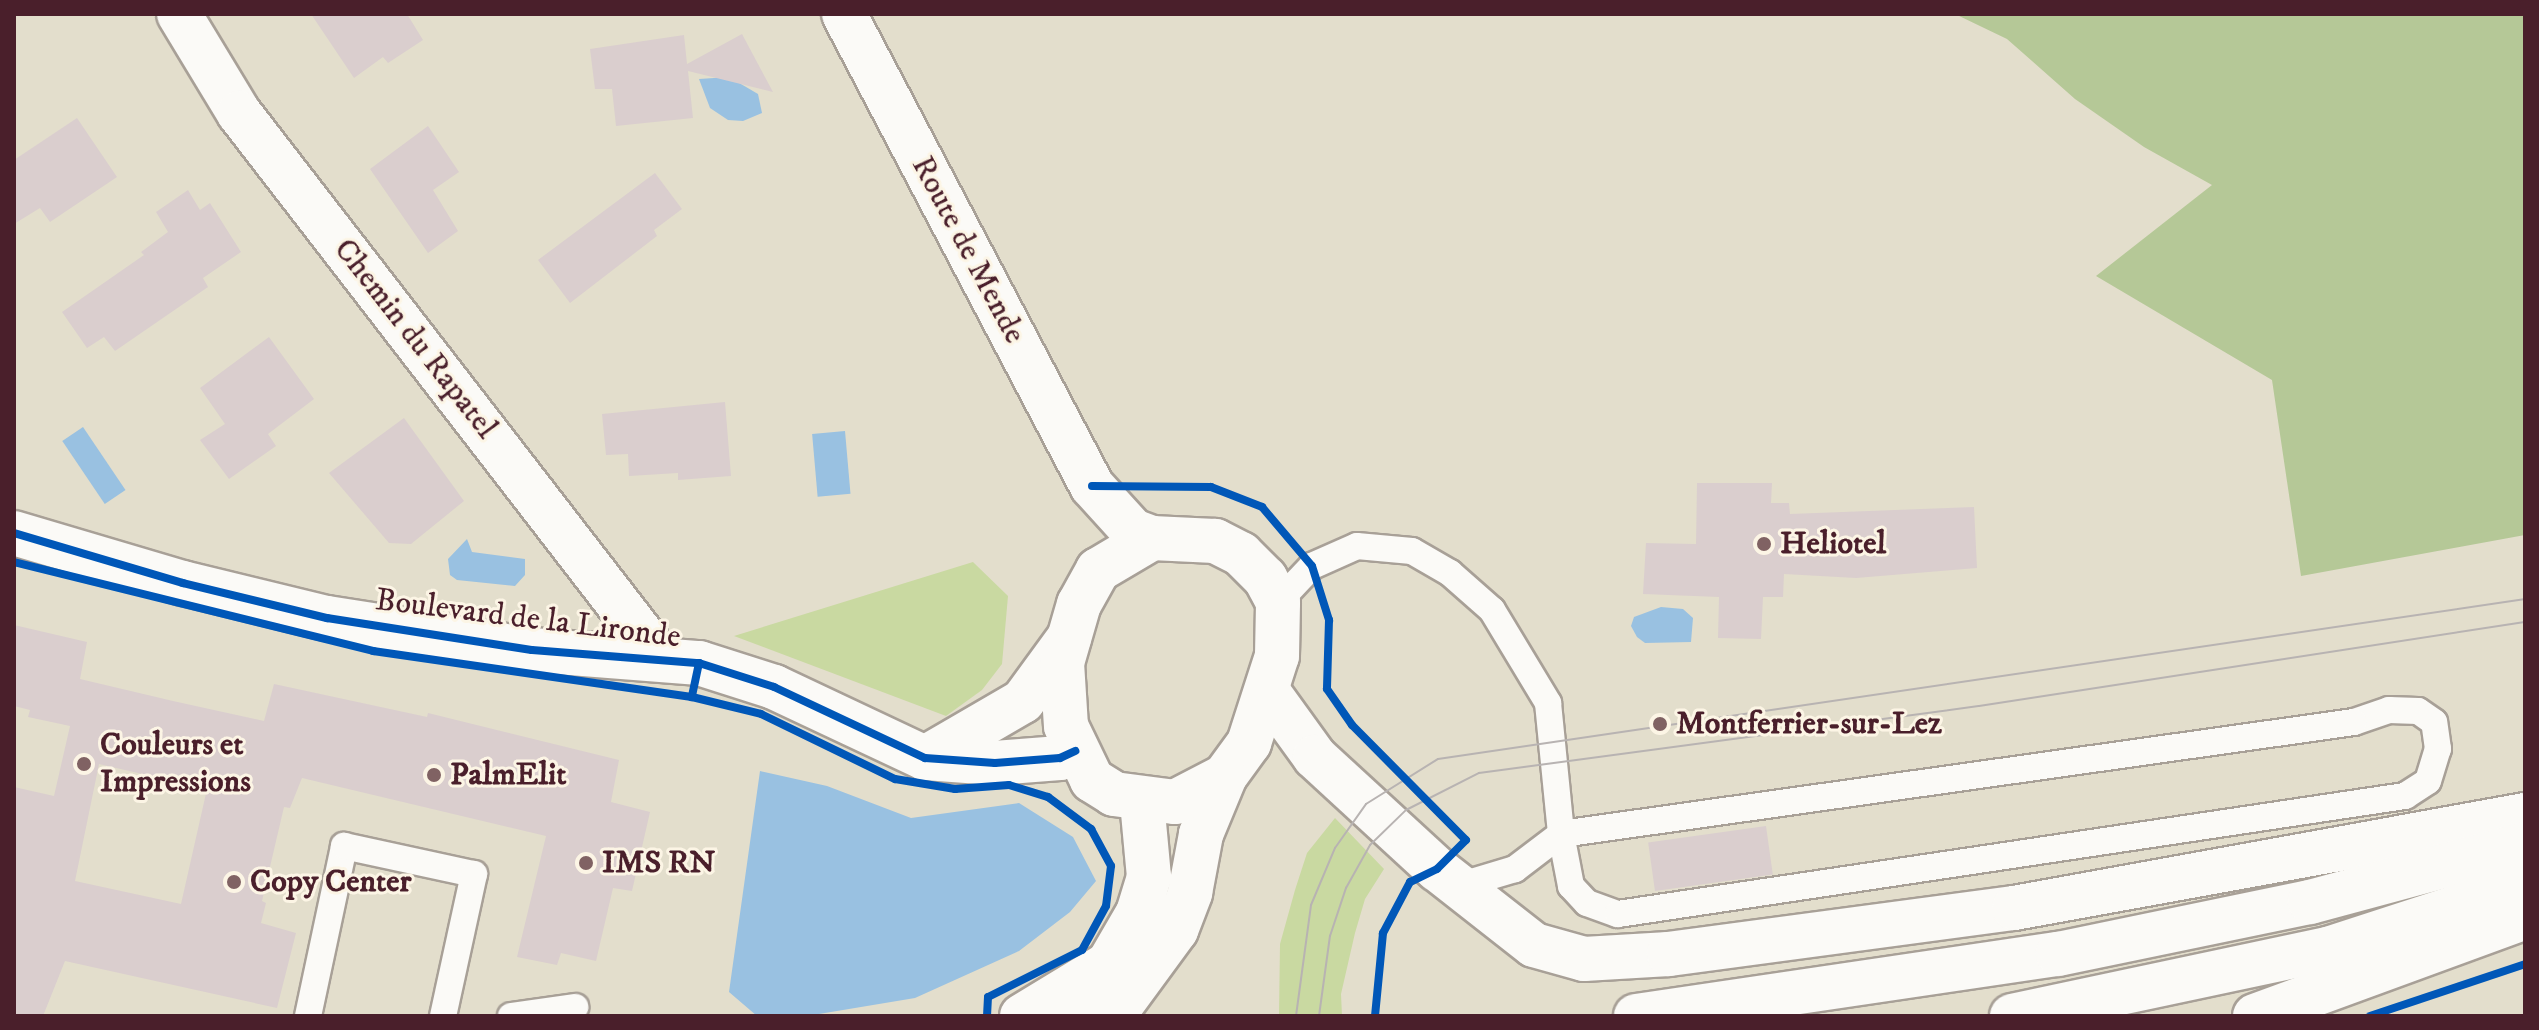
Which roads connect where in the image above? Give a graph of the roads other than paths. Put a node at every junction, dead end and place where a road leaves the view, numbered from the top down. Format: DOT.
graph roads {
  1 [pos="179,14"];
  2 [pos="844,14"];
  3 [pos="1092,486"];
  4 [pos="14,533"];
  5 [pos="1152,538"];
  6 [pos="1098,570"];
  7 [pos="1278,602"];
  8 [pos="1069,638"];
  9 [pos="660,658"];
  10 [pos="1268,692"];
  11 [pos="1075,751"];
  12 [pos="925,758"];
  13 [pos="1225,776"];
  14 [pos="1142,801"];
  15 [pos="2525,815"];
  16 [pos="1561,834"];
  17 [pos="2525,844"];
  18 [pos="2525,885"];
  19 [pos="1458,886"];
  20 [pos="2525,917"];
  21 [pos="1111,962"];
  22 [pos="575,1007"];
  23 [pos="308,1016"];
  24 [pos="443,1016"];
  25 [pos="511,1016"];
  26 [pos="1022,1016"];
  27 [pos="1078,1016"];
  28 [pos="1113,1016"];
  29 [pos="1636,1016"];
  30 [pos="2012,1016"];
  31 [pos="2255,1016"];
  1 -- 9 [label="main road, Chemin du Rapatel"];
  2 -- 3 [label="main road, Route de Mende"];
  3 -- 5 [label="main road"];
  3 -- 6 [label="main road"];
  4 -- 9 [label="main road, Boulevard de la Lironde"];
  5 -- 6 [label="main road"];
  5 -- 7 [label="main road"];
  6 -- 8 [label="main road"];
  7 -- 10 [label="main road"];
  7 -- 16 [label="lane"];
  8 -- 11 [label="main road"];
  8 -- 12 [label="main road"];
  9 -- 12 [label="main road, Boulevard de la Lironde"];
  10 -- 13 [label="main road"];
  10 -- 19 [label="main road"];
  11 -- 12 [label="main road, Boulevard de la Lironde"];
  11 -- 14 [label="main road"];
  13 -- 14 [label="main road"];
  13 -- 28 [label="main road"];
  14 -- 21 [label="main road"];
  15 -- 19 [label="main road"];
  16 -- 16 [label="lane"];
  16 -- 19 [label="lane"];
  17 -- 29 [label="main road"];
  18 -- 30 [label="main road"];
  20 -- 31 [label="main road"];
  21 -- 26 [label="main road"];
  21 -- 27 [label="main road"];
  22 -- 25 [label="lane"];
  23 -- 24 [label="lane"];
}
